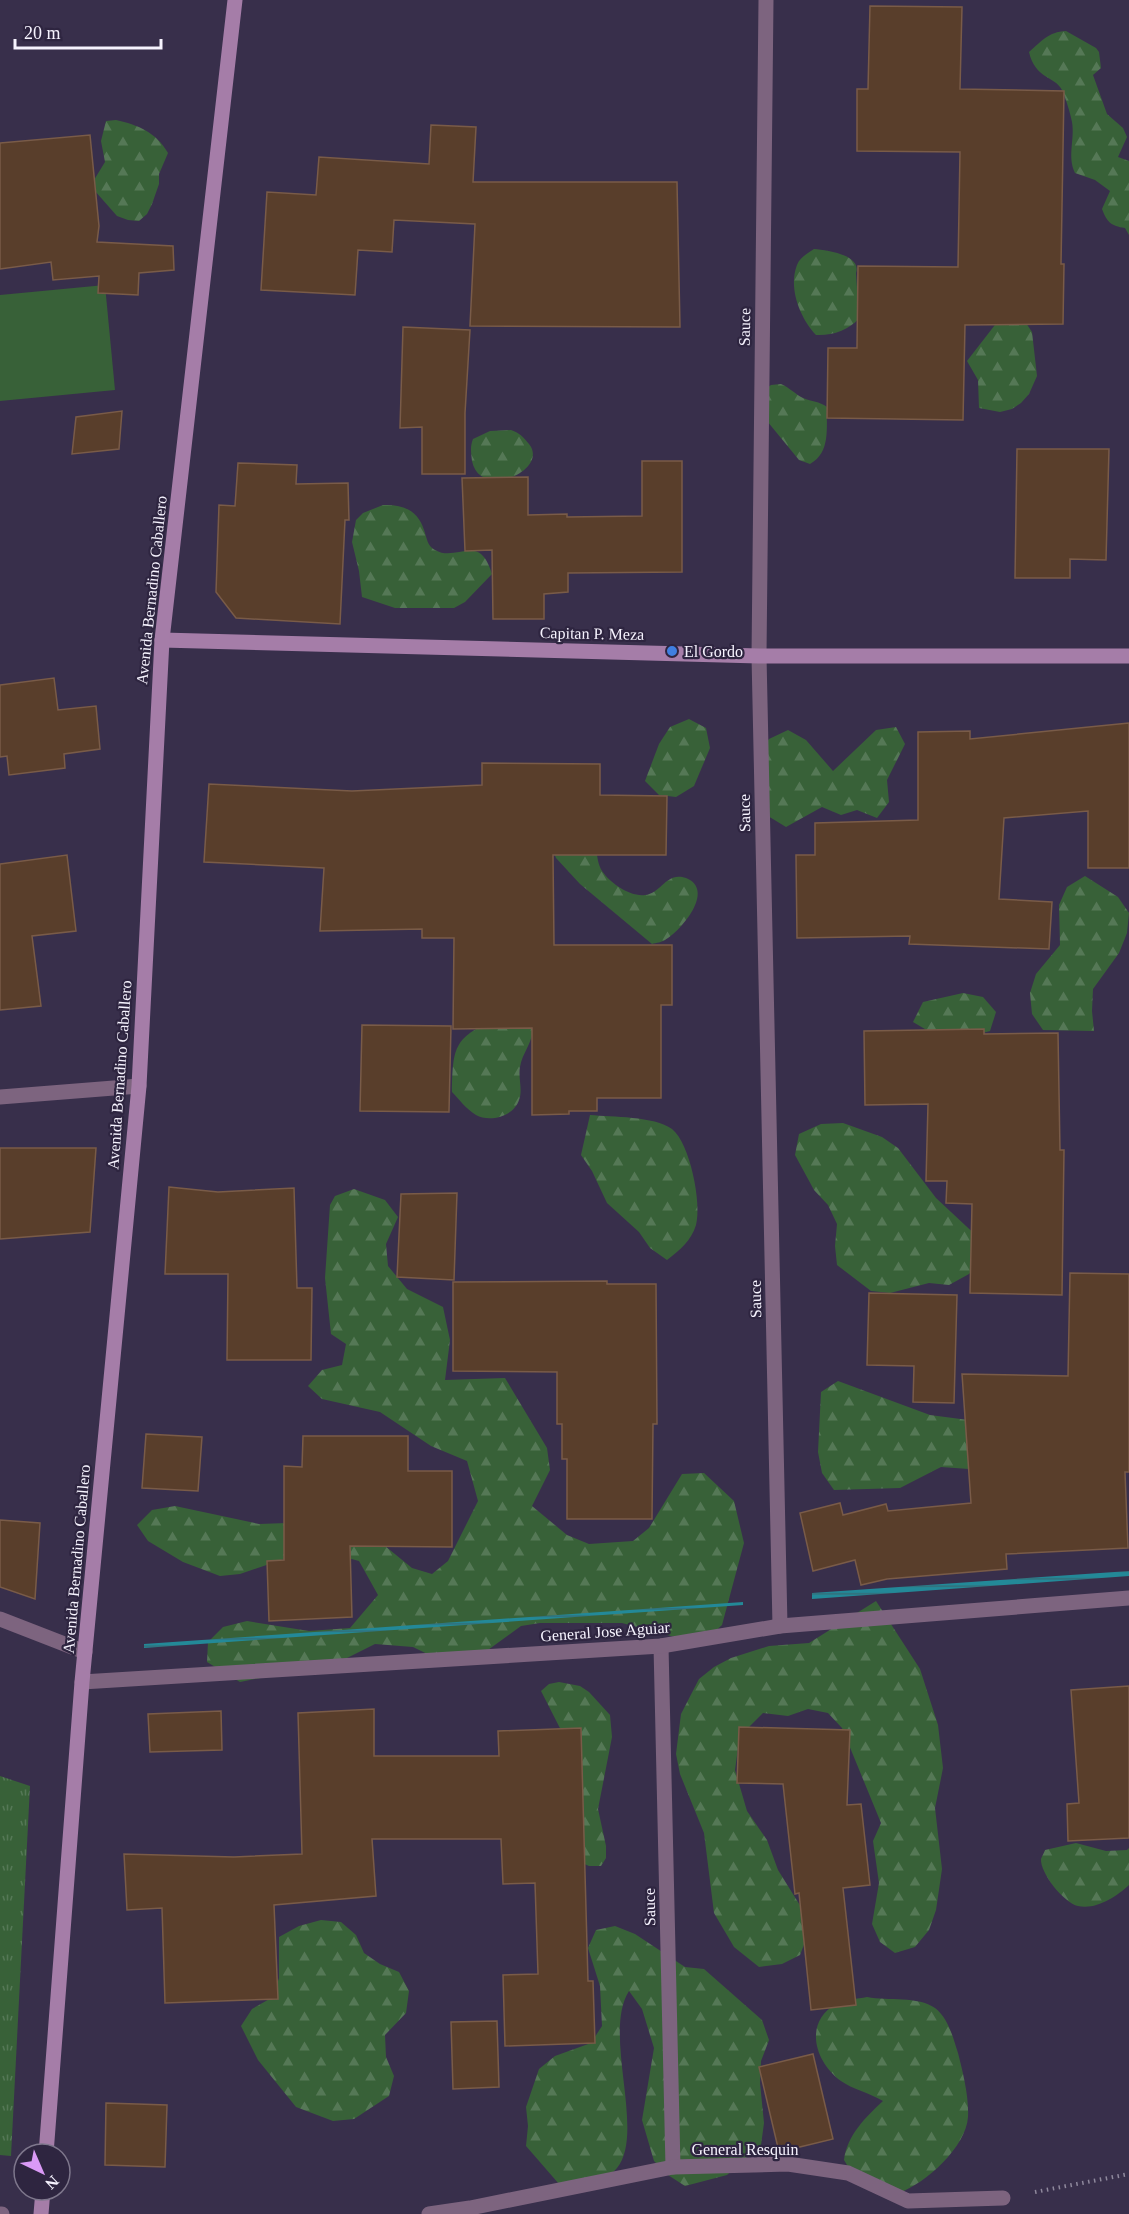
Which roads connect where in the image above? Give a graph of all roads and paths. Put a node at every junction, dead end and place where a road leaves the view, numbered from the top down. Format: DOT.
graph roads {
  1 [pos="235,0"];
  2 [pos="766,0"];
  3 [pos="162,640"];
  4 [pos="759,656"];
  5 [pos="1129,656"];
  6 [pos="139,1086"];
  7 [pos="0,1097"];
  8 [pos="1129,1598"];
  9 [pos="0,1619"];
  10 [pos="780,1626"];
  11 [pos="662,1646"];
  12 [pos="85,1652"];
  13 [pos="82,1682"];
  14 [pos="47,2142"];
  15 [pos="673,2167"];
  16 [pos="1129,2174"];
  17 [pos="1003,2198"];
  18 [pos="429,2214"];
  1 -- 3 [label="street, Avenida Bernadino Caballero"];
  2 -- 4 [label="street, Sauce"];
  3 -- 4 [label="street, Capitan P. Meza"];
  3 -- 6 [label="street, Avenida Bernadino Caballero"];
  4 -- 5 [label="street, Capitan P. Meza"];
  4 -- 10 [label="street, Sauce"];
  6 -- 7 [label="street"];
  6 -- 12 [label="street, Avenida Bernadino Caballero"];
  8 -- 10 [label="street, General Jose Aguiar"];
  9 -- 12 [label="street"];
  10 -- 11 [label="street, General Jose Aguiar"];
  11 -- 13 [label="street, General Jose Aguiar"];
  11 -- 15 [label="street, Sauce"];
  12 -- 13 [label="street, Avenida Bernadino Caballero"];
  13 -- 14 [label="street, Avenida Bernadino Caballero"];
  15 -- 17 [label="street, General Resquin"];
  15 -- 18 [label="street, General Resquin"];
  16 -- 17 [label="path"];
}
